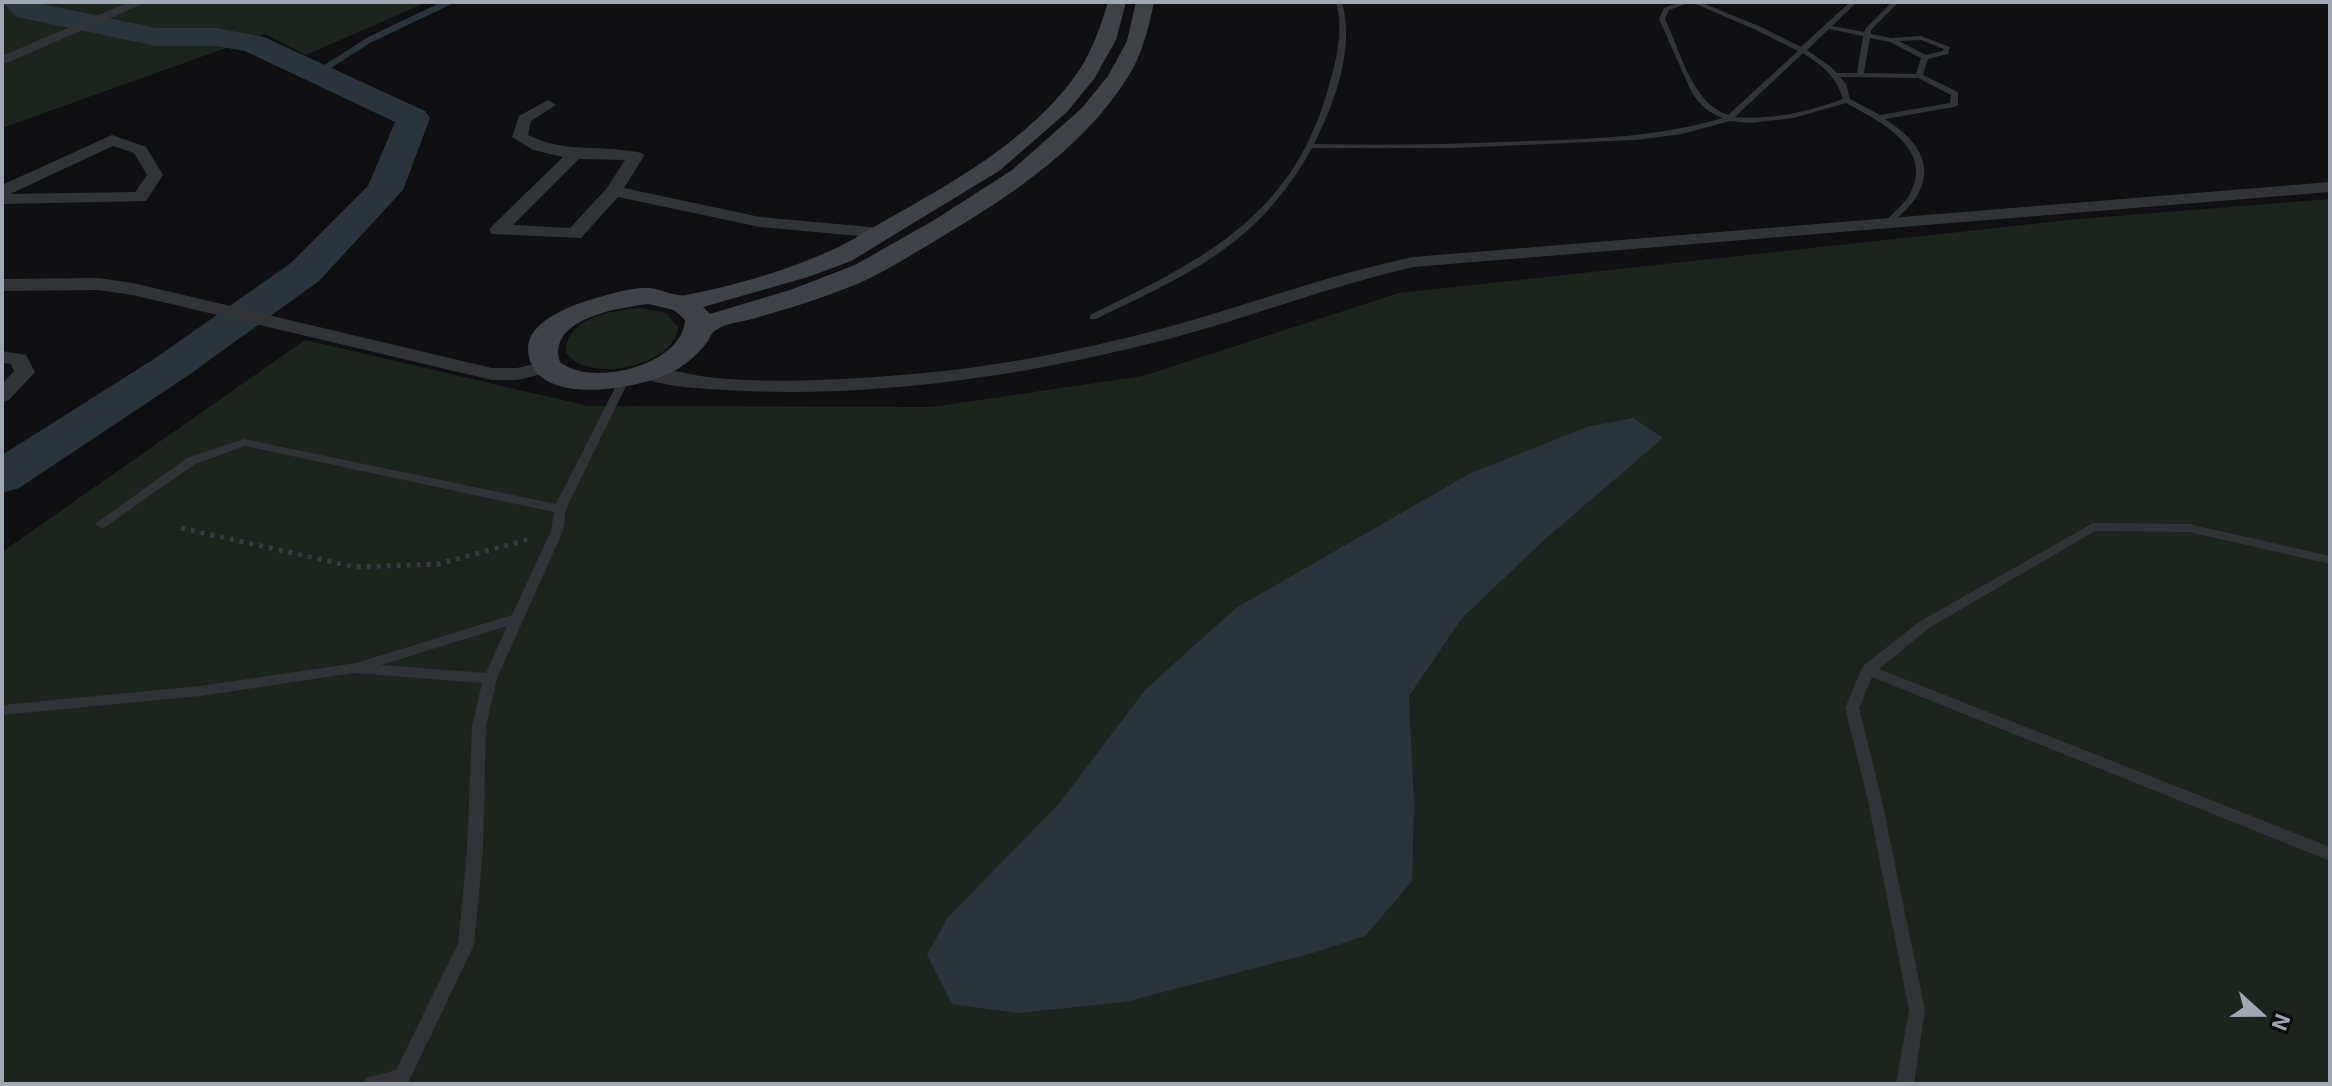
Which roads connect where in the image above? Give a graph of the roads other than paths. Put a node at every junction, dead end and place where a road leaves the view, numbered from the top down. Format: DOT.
graph roads {
  1 [pos="1117,2"];
  2 [pos="1145,2"];
  3 [pos="1339,2"];
  4 [pos="1691,2"];
  5 [pos="1854,2"];
  6 [pos="1896,2"];
  7 [pos="2313,2"];
  8 [pos="2330,2"];
  9 [pos="134,5"];
  10 [pos="1827,27"];
  11 [pos="1867,36"];
  12 [pos="1892,40"];
  13 [pos="1803,50"];
  14 [pos="1925,57"];
  15 [pos="3,60"];
  16 [pos="1837,75"];
  17 [pos="1860,75"];
  18 [pos="1919,76"];
  19 [pos="1080,82"];
  20 [pos="1111,85"];
  21 [pos="1847,100"];
  22 [pos="548,105"];
  23 [pos="1878,118"];
  24 [pos="1728,119"];
  25 [pos="1309,146"];
  26 [pos="575,154"];
  27 [pos="2330,187"];
  28 [pos="2,191"];
  29 [pos="614,191"];
  30 [pos="2,199"];
  31 [pos="1889,222"];
  32 [pos="881,233"];
  33 [pos="2,285"];
  34 [pos="692,314"];
  35 [pos="1093,317"];
  36 [pos="2,357"];
  37 [pos="548,367"];
  38 [pos="636,377"];
  39 [pos="2,396"];
  40 [pos="560,509"];
  41 [pos="101,524"];
  42 [pos="2330,560"];
  43 [pos="518,618"];
  44 [pos="354,668"];
  45 [pos="1868,670"];
  46 [pos="490,678"];
  47 [pos="2,710"];
  48 [pos="2330,854"];
  49 [pos="372,1084"];
  50 [pos="1905,1084"];
  1 -- 19 [label="street"];
  2 -- 20 [label="street"];
  3 -- 25 [label="lane"];
  4 -- 13 [label="lane"];
  4 -- 24 [label="lane"];
  5 -- 10 [label="lane"];
  6 -- 11 [label="lane"];
  7 -- 8 [label="lane"];
  9 -- 15 [label="street"];
  10 -- 11 [label="lane"];
  10 -- 13 [label="lane"];
  11 -- 12 [label="lane"];
  11 -- 17 [label="lane"];
  12 -- 14 [label="lane"];
  12 -- 14 [label="lane"];
  13 -- 16 [label="lane"];
  13 -- 24 [label="lane"];
  14 -- 18 [label="lane"];
  16 -- 17 [label="lane"];
  16 -- 21 [label="lane"];
  17 -- 18 [label="lane"];
  18 -- 23 [label="lane"];
  19 -- 20 [label="street"];
  19 -- 32 [label="street"];
  20 -- 34 [label="street"];
  21 -- 23 [label="lane"];
  21 -- 24 [label="lane"];
  22 -- 26 [label="street"];
  23 -- 31 [label="lane"];
  24 -- 25 [label="lane"];
  25 -- 35 [label="lane"];
  26 -- 29 [label="street"];
  26 -- 29 [label="street"];
  27 -- 31 [label="street"];
  28 -- 30 [label="street"];
  29 -- 32 [label="street"];
  31 -- 38 [label="street"];
  32 -- 34 [label="street"];
  33 -- 37 [label="street"];
  34 -- 37 [label="street"];
  34 -- 38 [label="street"];
  36 -- 39 [label="street"];
  37 -- 38 [label="street"];
  38 -- 40 [label="lane"];
  40 -- 41 [label="lane"];
  40 -- 43 [label="lane"];
  42 -- 45 [label="lane"];
  43 -- 44 [label="lane"];
  43 -- 46 [label="lane"];
  44 -- 46 [label="lane"];
  44 -- 47 [label="lane"];
  45 -- 48 [label="lane"];
  45 -- 50 [label="lane"];
  46 -- 49 [label="lane"];
}
